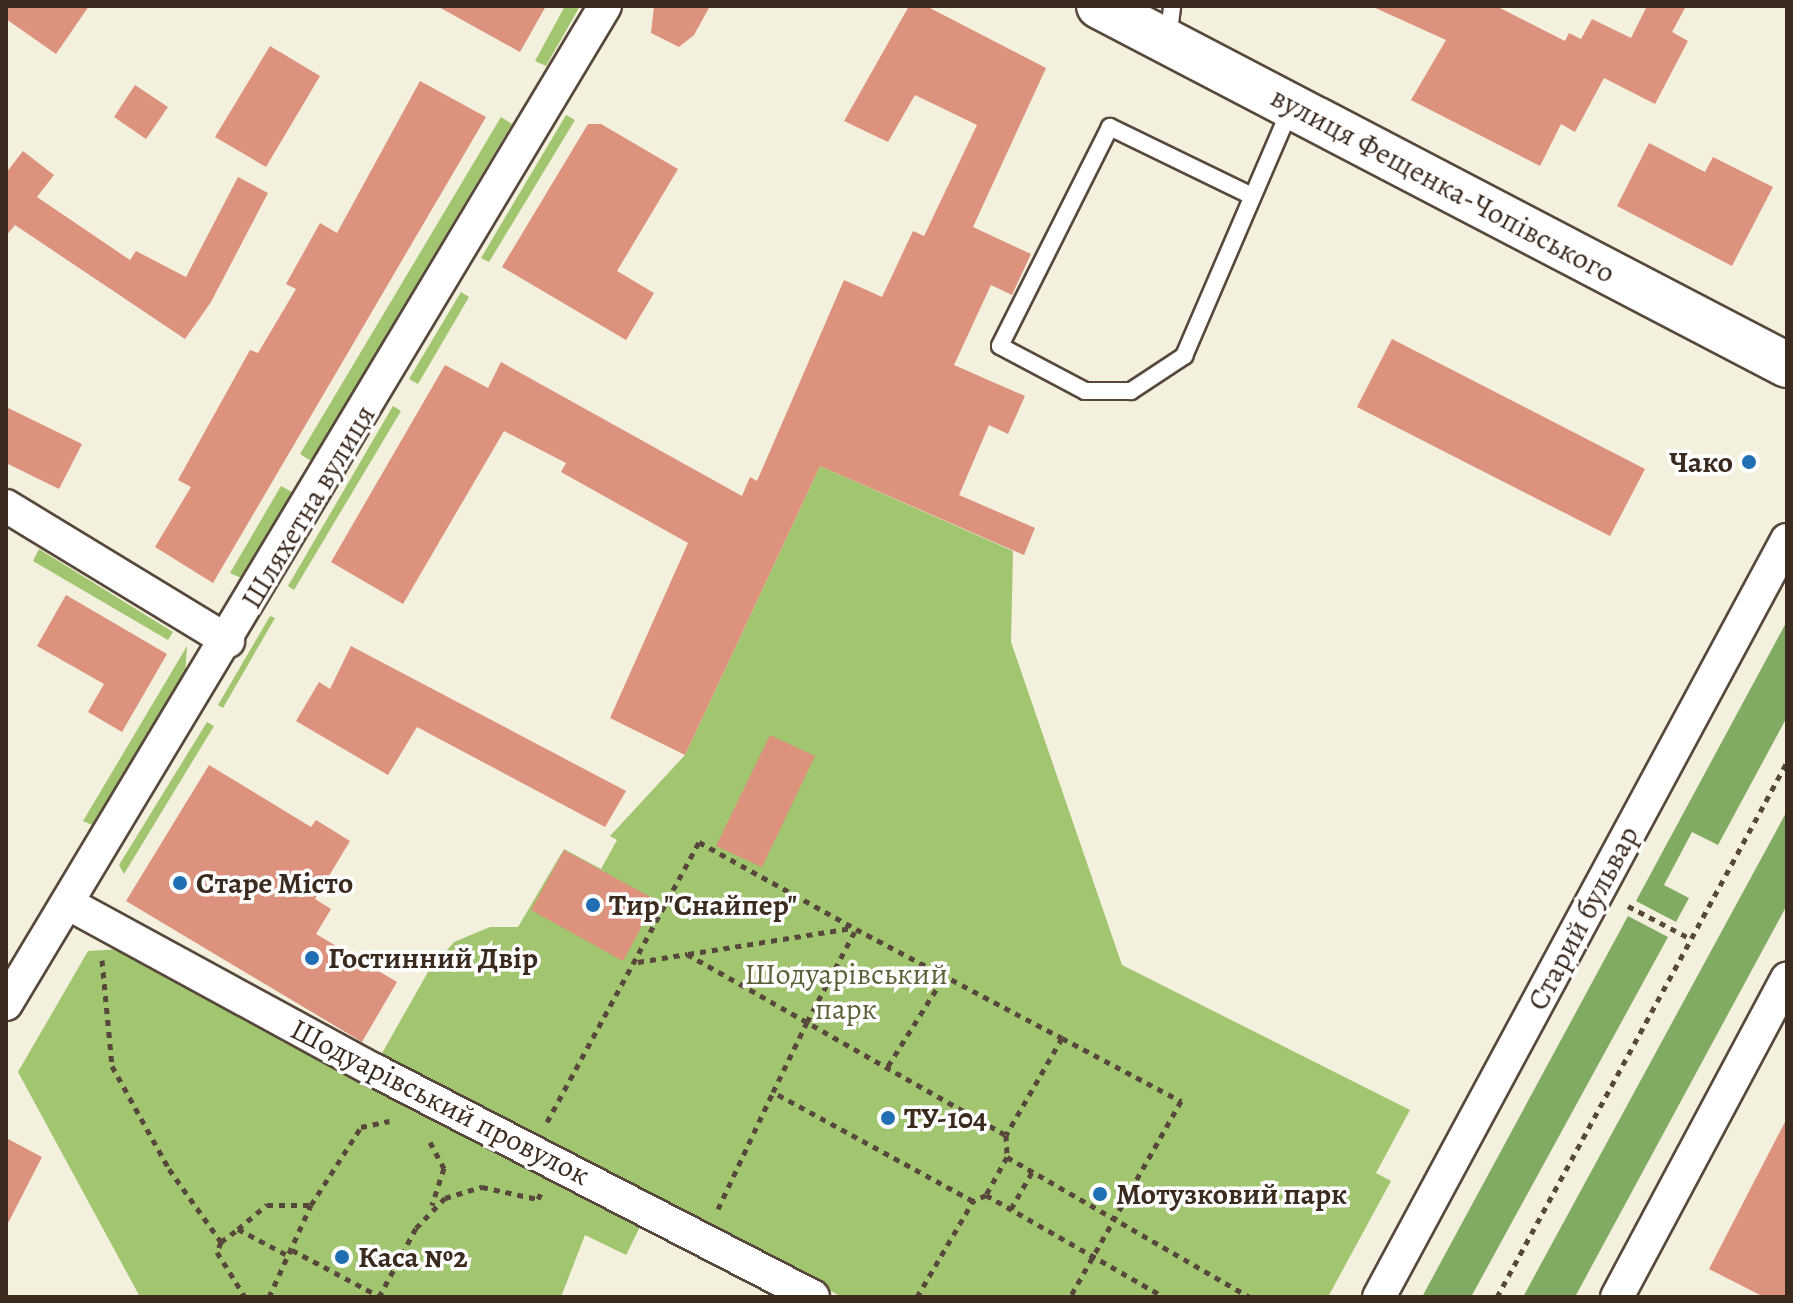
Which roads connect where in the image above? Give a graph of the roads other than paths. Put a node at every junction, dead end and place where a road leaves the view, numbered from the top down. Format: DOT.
graph roads {
  1 [pos="605,6"];
  2 [pos="1099,6"];
  3 [pos="1170,24"];
  4 [pos="1292,106"];
  5 [pos="1252,196"];
  6 [pos="1787,365"];
  7 [pos="6,506"];
  8 [pos="1787,540"];
  9 [pos="228,641"];
  10 [pos="69,904"];
  11 [pos="1787,979"];
  12 [pos="6,1004"];
  13 [pos="813,1297"];
  14 [pos="1379,1297"];
  15 [pos="1617,1297"];
  1 -- 9 [label="street, Шляхетна вулиця"];
  2 -- 3 [label="street, вулиця Фещенка-Чопівського"];
  3 -- 4 [label="street, вулиця Фещенка-Чопівського"];
  4 -- 5 [label="lane"];
  4 -- 6 [label="street, вулиця Фещенка-Чопівського"];
  5 -- 5 [label="lane"];
  7 -- 9 [label="street"];
  8 -- 14 [label="street, Старий бульвар"];
  9 -- 10 [label="street, Шляхетна вулиця"];
  10 -- 12 [label="street, Шляхетна вулиця"];
  10 -- 13 [label="street, Шодуарівський провулок"];
  11 -- 15 [label="street"];
}
